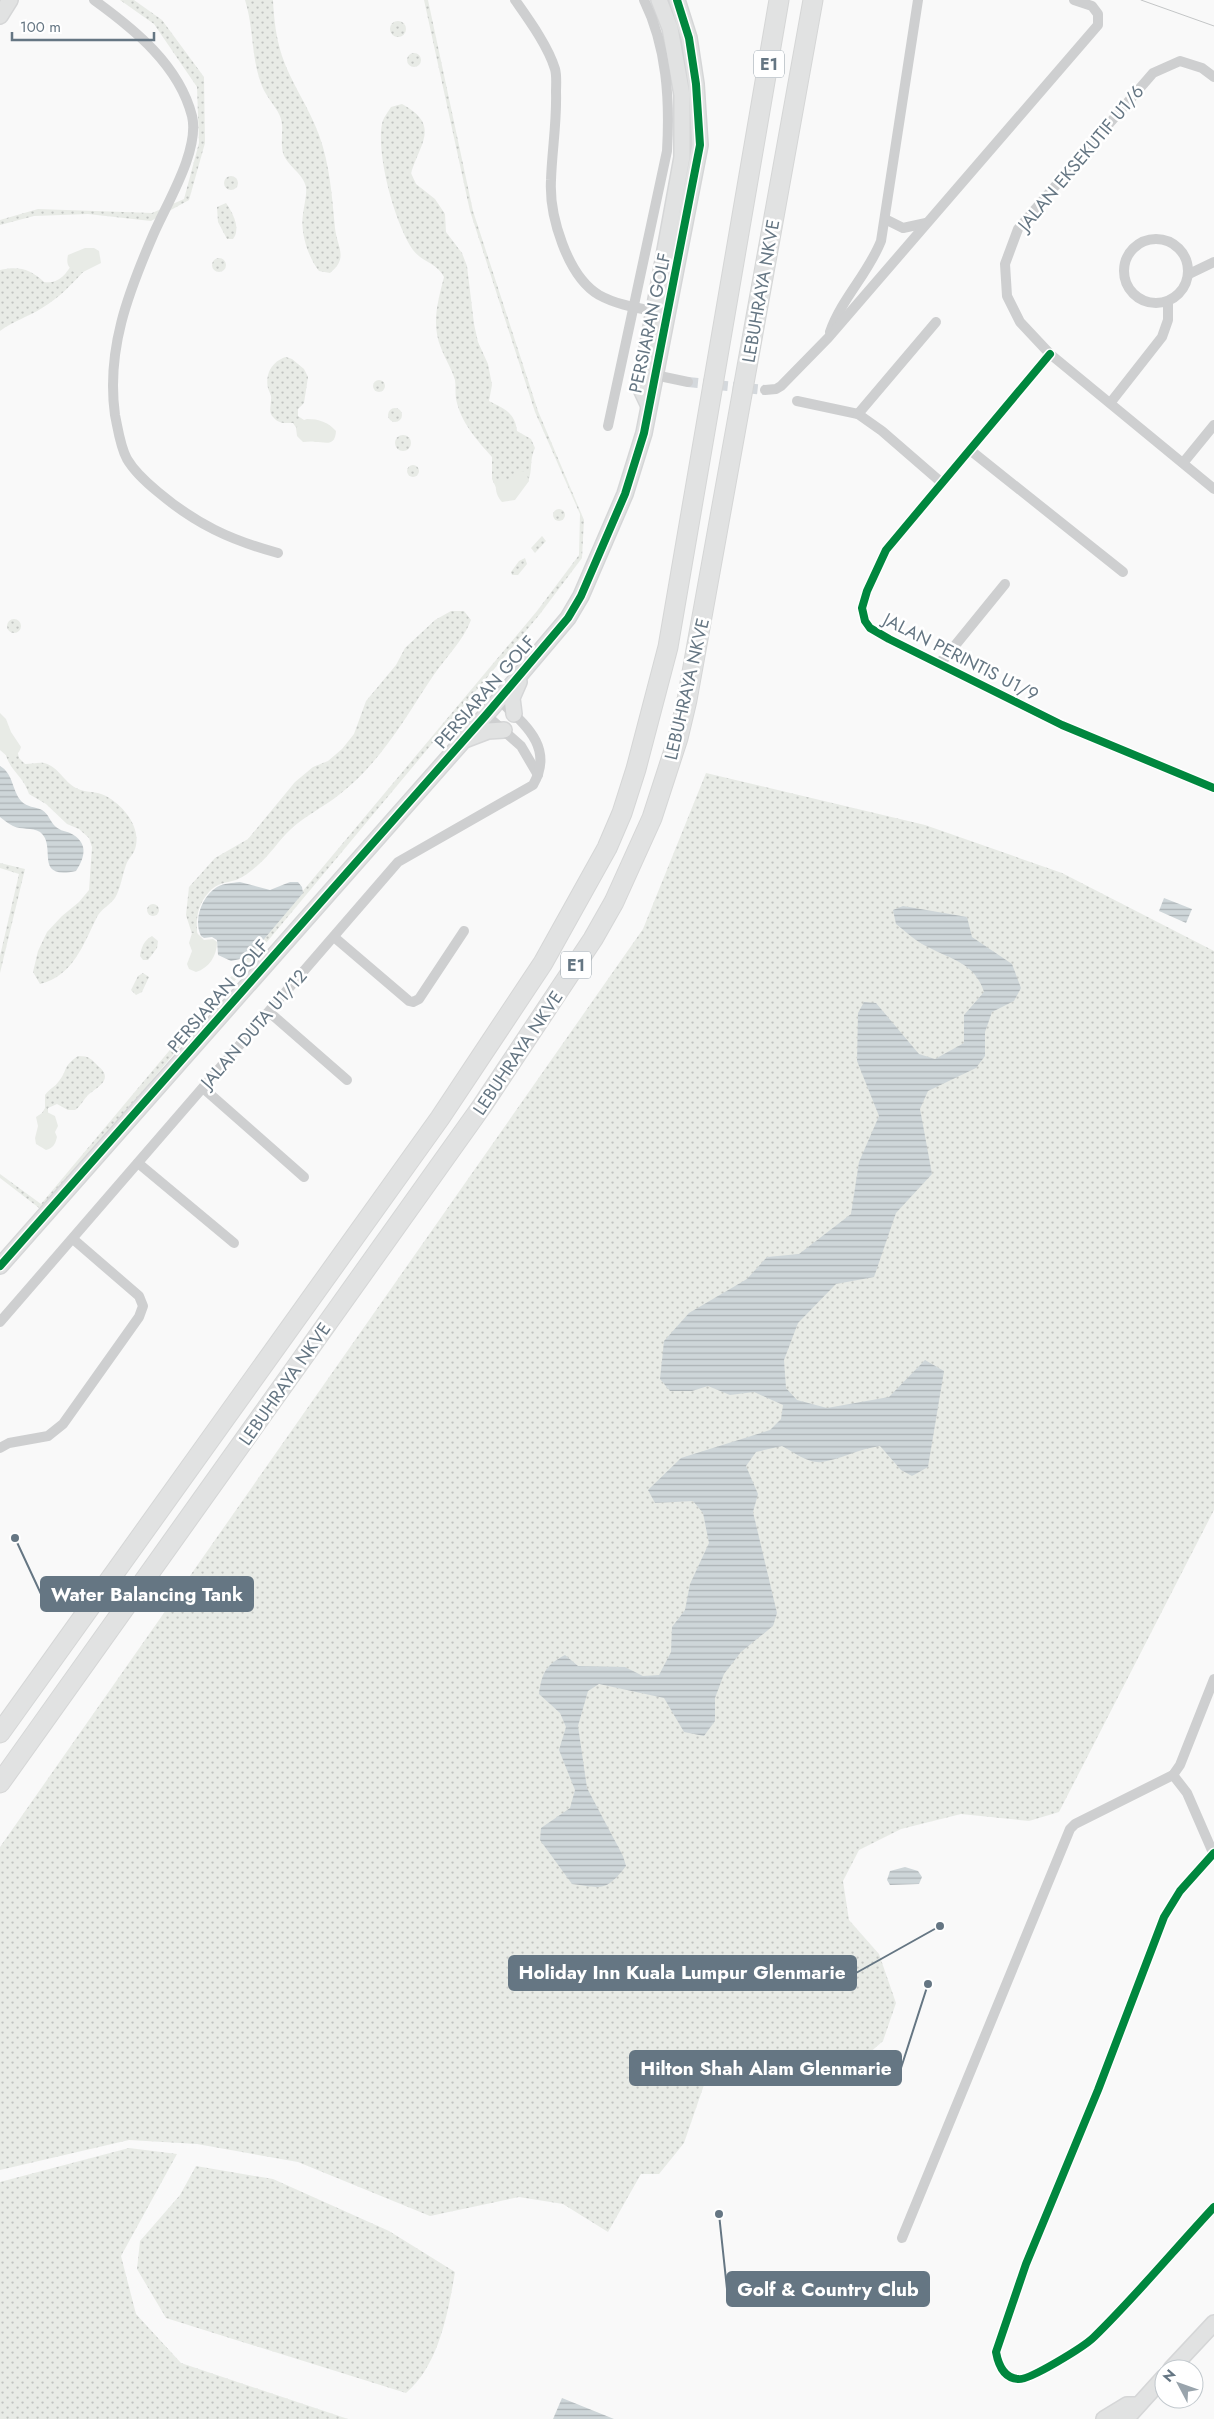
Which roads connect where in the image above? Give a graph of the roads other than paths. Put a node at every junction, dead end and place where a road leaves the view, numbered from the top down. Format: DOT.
graph roads {
  1 [pos="10,0"];
  2 [pos="94,0"];
  3 [pos="515,0"];
  4 [pos="644,0"];
  5 [pos="659,0"];
  6 [pos="677,0"];
  7 [pos="779,0"];
  8 [pos="813,0"];
  9 [pos="918,0"];
  10 [pos="1074,0"];
  11 [pos="0,16"];
  12 [pos="1214,77"];
  13 [pos="885,219"];
  14 [pos="927,223"];
  15 [pos="1214,262"];
  16 [pos="1189,274"];
  17 [pos="1168,302"];
  18 [pos="634,308"];
  19 [pos="661,312"];
  20 [pos="936,322"];
  21 [pos="828,338"];
  22 [pos="1050,354"];
  23 [pos="650,374"];
  24 [pos="688,382"];
  25 [pos="765,390"];
  26 [pos="797,401"];
  27 [pos="1110,402"];
  28 [pos="858,414"];
  29 [pos="1214,425"];
  30 [pos="608,426"];
  31 [pos="970,450"];
  32 [pos="1182,463"];
  33 [pos="942,483"];
  34 [pos="1214,489"];
  35 [pos="278,553"];
  36 [pos="1123,572"];
  37 [pos="1005,584"];
  38 [pos="938,663"];
  39 [pos="529,664"];
  40 [pos="499,700"];
  41 [pos="514,714"];
  42 [pos="486,715"];
  43 [pos="504,730"];
  44 [pos="533,735"];
  45 [pos="461,744"];
  46 [pos="521,746"];
  47 [pos="538,775"];
  48 [pos="1214,788"];
  49 [pos="464,931"];
  50 [pos="334,937"];
  51 [pos="269,1012"];
  52 [pos="346,1080"];
  53 [pos="203,1088"];
  54 [pos="138,1163"];
  55 [pos="304,1177"];
  56 [pos="73,1239"];
  57 [pos="234,1243"];
  58 [pos="0,1266"];
  59 [pos="0,1322"];
  60 [pos="0,1448"];
  61 [pos="1214,1679"];
  62 [pos="0,1733"];
  63 [pos="1174,1775"];
  64 [pos="0,1783"];
  65 [pos="1214,1854"];
  66 [pos="1214,2207"];
  67 [pos="902,2238"];
  68 [pos="1214,2323"];
  69 [pos="1180,2359"];
  70 [pos="1154,2388"];
  71 [pos="1138,2405"];
  72 [pos="1104,2419"];
  73 [pos="1126,2419"];
  1 -- 11 [label="street"];
  2 -- 35 [label="street"];
  3 -- 18 [label="street"];
  4 -- 18 [label="street"];
  5 -- 19 [label="street, PERSIARAN GOLF"];
  6 -- 19 [label="street, PERSIARAN GOLF"];
  7 -- 62 [label="highway, LEBUHRAYA NKVE / E1"];
  8 -- 64 [label="highway, LEBUHRAYA NKVE / E1"];
  9 -- 13 [label="street"];
  10 -- 14 [label="street"];
  12 -- 22 [label="street, JALAN EKSEKUTIF U1/6"];
  13 -- 14 [label="street"];
  13 -- 21 [label="street"];
  14 -- 21 [label="street"];
  15 -- 16 [label="street"];
  16 -- 17 [label="street"];
  16 -- 17 [label="street"];
  17 -- 27 [label="street"];
  18 -- 19 [label="street"];
  18 -- 30 [label="street"];
  19 -- 23 [label="street, PERSIARAN GOLF"];
  20 -- 28 [label="street"];
  21 -- 25 [label="street"];
  22 -- 27 [label="street, JALAN EKSEKUTIF U1/6"];
  22 -- 31 [label="street, JALAN PERINTIS U1/9"];
  23 -- 24 [label="street"];
  23 -- 39 [label="street, PERSIARAN GOLF"];
  26 -- 28 [label="street"];
  27 -- 32 [label="street, JALAN EKSEKUTIF U1/6"];
  28 -- 33 [label="street"];
  29 -- 32 [label="street"];
  31 -- 33 [label="street, JALAN PERINTIS U1/9"];
  31 -- 36 [label="street"];
  32 -- 34 [label="street, JALAN EKSEKUTIF U1/6"];
  33 -- 38 [label="street, JALAN PERINTIS U1/9"];
  37 -- 38 [label="street"];
  38 -- 48 [label="street, JALAN PERINTIS U1/9"];
  39 -- 40 [label="street, PERSIARAN GOLF"];
  39 -- 41 [label="street"];
  40 -- 41 [label="street"];
  40 -- 42 [label="street, PERSIARAN GOLF"];
  41 -- 44 [label="street"];
  42 -- 43 [label="street"];
  42 -- 45 [label="street, PERSIARAN GOLF"];
  43 -- 45 [label="street"];
  43 -- 46 [label="street"];
  44 -- 46 [label="street"];
  44 -- 47 [label="street"];
  45 -- 58 [label="street, PERSIARAN GOLF"];
  46 -- 47 [label="street"];
  47 -- 50 [label="street, JALAN DUTA U1/12"];
  49 -- 50 [label="street"];
  50 -- 51 [label="street, JALAN DUTA U1/12"];
  51 -- 52 [label="street"];
  51 -- 53 [label="street, JALAN DUTA U1/12"];
  53 -- 54 [label="street, JALAN DUTA U1/12"];
  53 -- 55 [label="street"];
  54 -- 56 [label="street, JALAN DUTA U1/12"];
  54 -- 57 [label="street"];
  56 -- 59 [label="street, JALAN DUTA U1/12"];
  56 -- 60 [label="street"];
  61 -- 63 [label="street"];
  63 -- 65 [label="street"];
  63 -- 67 [label="street"];
  65 -- 66 [label="street"];
  68 -- 69 [label="street"];
  70 -- 71 [label="street"];
  71 -- 72 [label="street"];
  71 -- 73 [label="street"];
}
